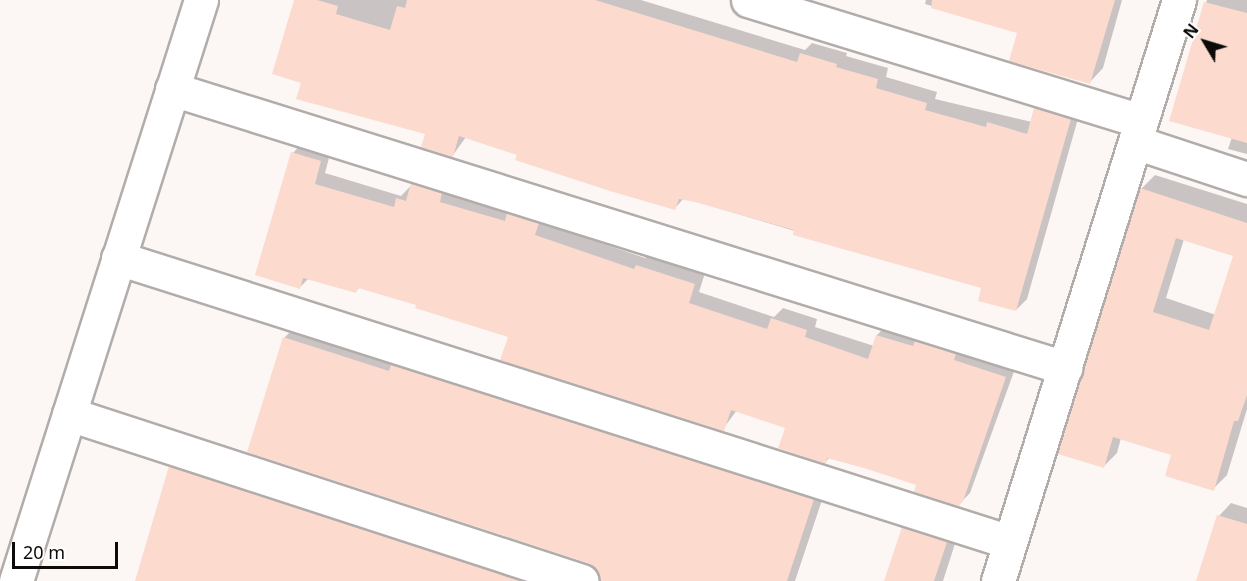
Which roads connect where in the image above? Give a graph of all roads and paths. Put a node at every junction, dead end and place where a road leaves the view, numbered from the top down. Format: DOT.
graph roads {
  1 [pos="201,0"];
  2 [pos="748,0"];
  3 [pos="1179,0"];
  4 [pos="172,89"];
  5 [pos="1138,132"];
  6 [pos="1247,179"];
  7 [pos="118,258"];
  8 [pos="1065,368"];
  9 [pos="69,414"];
  10 [pos="1010,542"];
  11 [pos="16,581"];
  12 [pos="582,581"];
  13 [pos="998,581"];
  1 -- 4 [label="street"];
  2 -- 5 [label="street"];
  3 -- 5 [label="street"];
  4 -- 7 [label="street"];
  4 -- 8 [label="street"];
  5 -- 6 [label="street"];
  5 -- 8 [label="street"];
  7 -- 9 [label="street"];
  7 -- 10 [label="street"];
  8 -- 10 [label="street"];
  9 -- 11 [label="street"];
  9 -- 12 [label="street"];
  10 -- 13 [label="street"];
}
